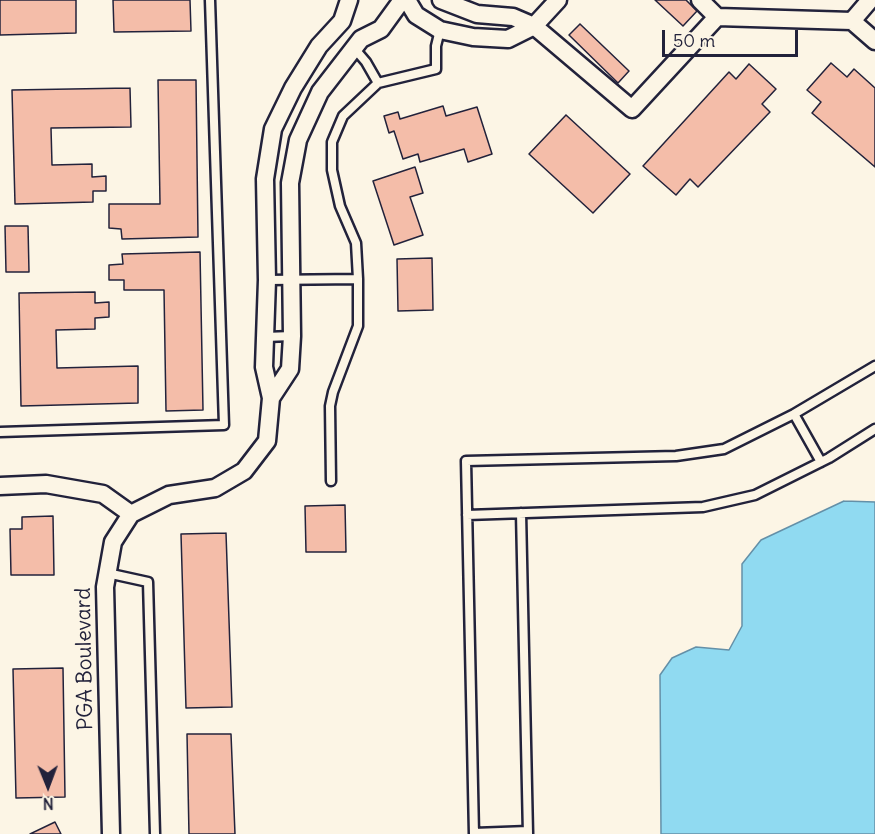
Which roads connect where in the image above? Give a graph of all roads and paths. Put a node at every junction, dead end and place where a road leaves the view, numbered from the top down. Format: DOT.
graph roads {
  1 [pos="210,0"];
  2 [pos="350,0"];
  3 [pos="402,0"];
  4 [pos="407,0"];
  5 [pos="441,0"];
  6 [pos="558,0"];
  7 [pos="700,0"];
  8 [pos="870,0"];
  9 [pos="717,16"];
  10 [pos="852,21"];
  11 [pos="534,26"];
  12 [pos="440,30"];
  13 [pos="875,41"];
  14 [pos="354,48"];
  15 [pos="378,83"];
  16 [pos="358,279"];
  17 [pos="267,280"];
  18 [pos="291,280"];
  19 [pos="292,336"];
  20 [pos="266,337"];
  21 [pos="875,366"];
  22 [pos="271,398"];
  23 [pos="794,414"];
  24 [pos="875,429"];
  25 [pos="0,432"];
  26 [pos="821,462"];
  27 [pos="331,481"];
  28 [pos="0,486"];
  29 [pos="521,513"];
  30 [pos="131,514"];
  31 [pos="467,515"];
  32 [pos="107,573"];
  33 [pos="474,833"];
  34 [pos="528,833"];
  35 [pos="111,834"];
  36 [pos="155,834"];
  1 -- 25 [label="lane"];
  2 -- 17 [label="street"];
  3 -- 14 [label="street"];
  4 -- 12 [label="street"];
  5 -- 11 [label="street"];
  6 -- 11 [label="street"];
  7 -- 9 [label="street"];
  8 -- 10 [label="street"];
  9 -- 10 [label="street"];
  9 -- 11 [label="street"];
  10 -- 13 [label="street"];
  11 -- 12 [label="street"];
  12 -- 15 [label="lane"];
  14 -- 15 [label="lane"];
  14 -- 18 [label="street"];
  15 -- 16 [label="lane"];
  16 -- 18 [label="lane"];
  16 -- 27 [label="lane"];
  17 -- 18 [label="lane"];
  17 -- 20 [label="street"];
  18 -- 19 [label="street"];
  19 -- 20 [label="lane"];
  19 -- 22 [label="street"];
  20 -- 22 [label="street"];
  21 -- 23 [label="lane"];
  22 -- 30 [label="street"];
  23 -- 26 [label="lane"];
  23 -- 31 [label="lane"];
  24 -- 26 [label="lane"];
  26 -- 29 [label="lane"];
  28 -- 30 [label="street"];
  29 -- 31 [label="lane"];
  29 -- 34 [label="lane"];
  30 -- 32 [label="street, PGA Boulevard"];
  31 -- 33 [label="lane"];
  32 -- 35 [label="street, PGA Boulevard"];
  32 -- 36 [label="lane"];
  33 -- 34 [label="lane"];
}
